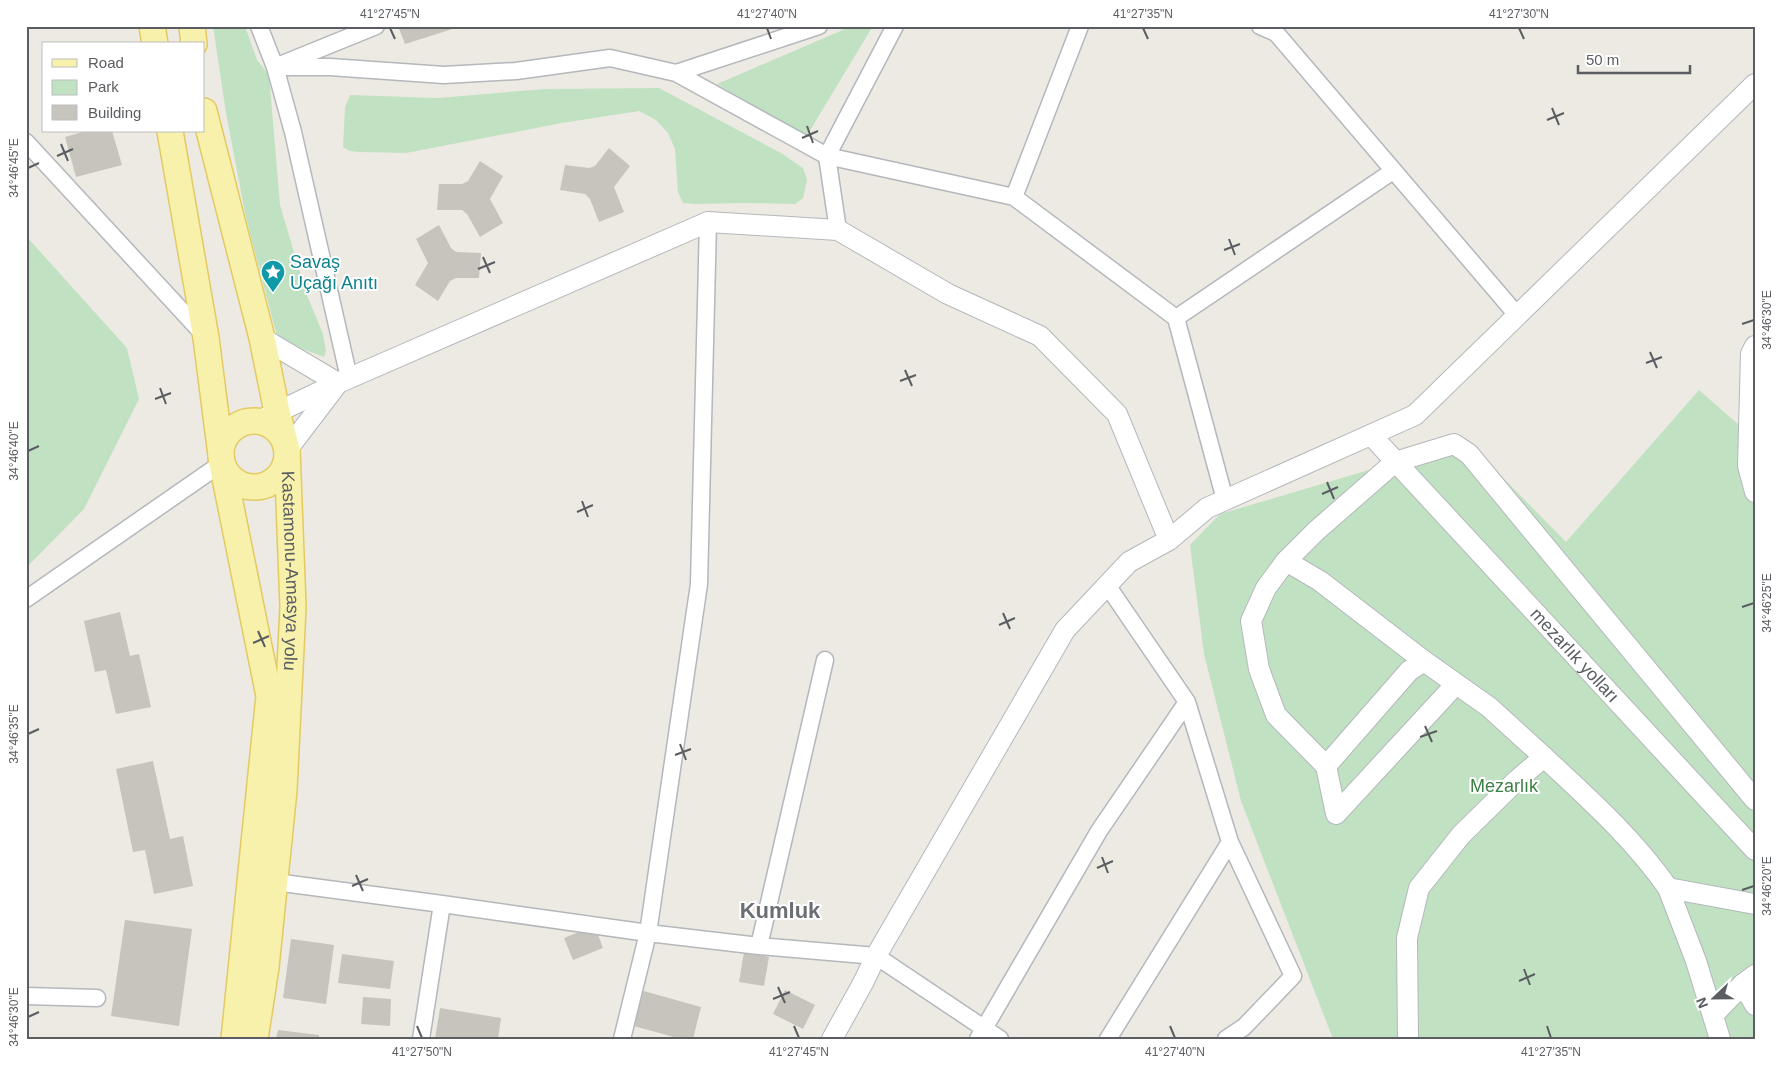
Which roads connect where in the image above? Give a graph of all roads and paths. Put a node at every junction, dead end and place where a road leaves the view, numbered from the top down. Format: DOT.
graph roads {
  1 [pos="152,26"];
  2 [pos="192,26"];
  3 [pos="258,26"];
  4 [pos="376,26"];
  5 [pos="895,26"];
  6 [pos="1080,26"];
  7 [pos="1260,26"];
  8 [pos="814,27"];
  9 [pos="155,42"];
  10 [pos="194,42"];
  11 [pos="275,67"];
  12 [pos="676,73"];
  13 [pos="1755,84"];
  14 [pos="205,115"];
  15 [pos="170,132"];
  16 [pos="26,142"];
  17 [pos="827,156"];
  18 [pos="1393,171"];
  19 [pos="1014,197"];
  20 [pos="708,222"];
  21 [pos="838,230"];
  22 [pos="1517,315"];
  23 [pos="1176,318"];
  24 [pos="206,338"];
  25 [pos="262,338"];
  26 [pos="1755,346"];
  27 [pos="344,380"];
  28 [pos="268,417"];
  29 [pos="1371,435"];
  30 [pos="287,450"];
  31 [pos="1395,462"];
  32 [pos="222,463"];
  33 [pos="1755,492"];
  34 [pos="1225,500"];
  35 [pos="1169,540"];
  36 [pos="1286,561"];
  37 [pos="1107,585"];
  38 [pos="26,599"];
  39 [pos="825,660"];
  40 [pos="1424,661"];
  41 [pos="1456,684"];
  42 [pos="1187,702"];
  43 [pos="1544,757"];
  44 [pos="1326,766"];
  45 [pos="1755,800"];
  46 [pos="1230,842"];
  47 [pos="1755,850"];
  48 [pos="275,882"];
  49 [pos="1668,888"];
  50 [pos="442,904"];
  51 [pos="1755,904"];
  52 [pos="648,933"];
  53 [pos="759,946"];
  54 [pos="876,956"];
  55 [pos="1749,979"];
  56 [pos="26,996"];
  57 [pos="96,998"];
  58 [pos="1755,1005"];
  59 [pos="1714,1014"];
  60 [pos="981,1033"];
  61 [pos="234,1039"];
  62 [pos="255,1039"];
  63 [pos="421,1039"];
  64 [pos="622,1039"];
  65 [pos="832,1039"];
  66 [pos="1000,1039"];
  67 [pos="1108,1039"];
  68 [pos="1226,1039"];
  69 [pos="1408,1039"];
  70 [pos="1720,1039"];
  1 -- 9 [label="main road"];
  2 -- 10 [label="main road"];
  3 -- 11 [label="street"];
  4 -- 11 [label="street"];
  5 -- 17 [label="street"];
  6 -- 19 [label="street"];
  7 -- 18 [label="street"];
  8 -- 12 [label="street"];
  11 -- 12 [label="street"];
  11 -- 27 [label="street"];
  12 -- 17 [label="street"];
  13 -- 22 [label="street"];
  14 -- 25 [label="main road"];
  15 -- 24 [label="main road, Kastamonu-Amasya yolu"];
  16 -- 24 [label="street"];
  17 -- 19 [label="street"];
  17 -- 21 [label="street"];
  18 -- 22 [label="street"];
  18 -- 23 [label="street"];
  19 -- 23 [label="street"];
  20 -- 21 [label="street"];
  20 -- 27 [label="street"];
  20 -- 52 [label="street"];
  21 -- 35 [label="street"];
  22 -- 29 [label="street"];
  23 -- 34 [label="street"];
  24 -- 32 [label="main road, Kastamonu-Amasya yolu"];
  25 -- 27 [label="street"];
  25 -- 28 [label="main road"];
  26 -- 33 [label="street"];
  27 -- 28 [label="street"];
  27 -- 30 [label="street"];
  28 -- 30 [label="main road"];
  28 -- 32 [label="main road"];
  29 -- 31 [label="street, mezarlık yolları"];
  29 -- 34 [label="street"];
  30 -- 32 [label="main road"];
  30 -- 48 [label="main road, Kastamonu-Amasya yolu"];
  31 -- 36 [label="street"];
  31 -- 45 [label="street"];
  31 -- 47 [label="street, mezarlık yolları"];
  32 -- 38 [label="street"];
  32 -- 61 [label="main road, Kastamonu-Amasya yolu"];
  34 -- 35 [label="street"];
  35 -- 37 [label="street"];
  36 -- 40 [label="street"];
  36 -- 44 [label="street"];
  37 -- 42 [label="street"];
  37 -- 54 [label="street"];
  39 -- 53 [label="street"];
  40 -- 41 [label="street"];
  40 -- 44 [label="street"];
  41 -- 43 [label="street"];
  41 -- 44 [label="street"];
  42 -- 46 [label="street"];
  42 -- 60 [label="street"];
  43 -- 49 [label="street"];
  43 -- 69 [label="street"];
  46 -- 67 [label="street"];
  46 -- 68 [label="street"];
  48 -- 50 [label="street"];
  48 -- 62 [label="main road, Kastamonu-Amasya yolu"];
  49 -- 51 [label="street"];
  49 -- 59 [label="street"];
  50 -- 52 [label="street"];
  50 -- 63 [label="street"];
  52 -- 53 [label="street"];
  52 -- 64 [label="street"];
  53 -- 54 [label="street"];
  54 -- 60 [label="street"];
  54 -- 65 [label="street"];
  55 -- 58 [label="street"];
  55 -- 59 [label="street"];
  56 -- 57 [label="street"];
  59 -- 70 [label="street"];
  60 -- 66 [label="street"];
}
